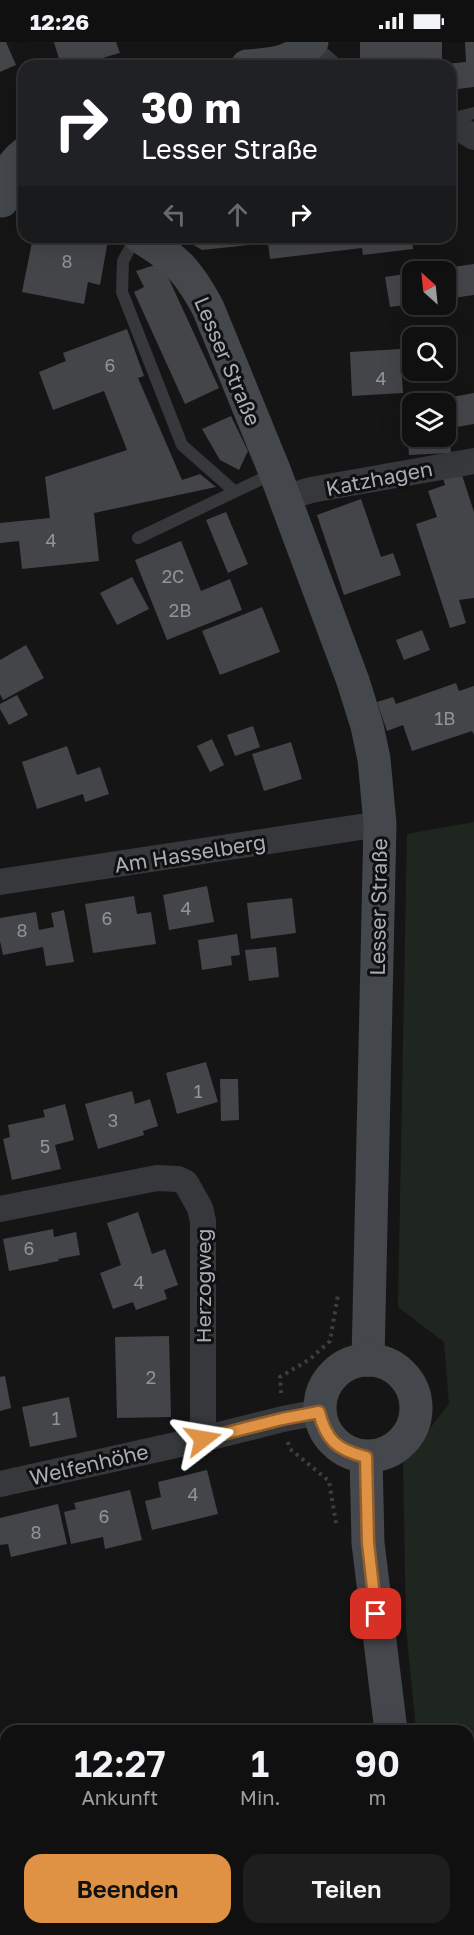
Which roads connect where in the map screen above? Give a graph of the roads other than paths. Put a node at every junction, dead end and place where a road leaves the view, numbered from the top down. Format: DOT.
graph roads {
  1 [pos="316,52"];
  2 [pos="288,60"];
  3 [pos="474,112"];
  4 [pos="456,119"];
  5 [pos="456,125"];
  6 [pos="474,137"];
  7 [pos="18,160"];
  8 [pos="6,194"];
  9 [pos="134,243"];
  10 [pos="148,243"];
  11 [pos="474,461"];
  12 [pos="280,485"];
  13 [pos="234,491"];
  14 [pos="138,538"];
  15 [pos="380,824"];
  16 [pos="0,882"];
  17 [pos="0,1209"];
  18 [pos="369,1360"];
  19 [pos="319,1412"];
  20 [pos="203,1439"];
  21 [pos="366,1457"];
  22 [pos="0,1484"];
  23 [pos="390,1725"];
  1 -- 2 [label="street"];
  3 -- 4 [label="lane"];
  5 -- 6 [label="street"];
  7 -- 8 [label="street"];
  9 -- 13 [label="lane"];
  10 -- 12 [label="street, Lesser Straße"];
  11 -- 12 [label="street, Katzhagen"];
  12 -- 13 [label="lane"];
  12 -- 15 [label="street, Lesser Straße"];
  13 -- 14 [label="lane"];
  15 -- 16 [label="street, Am Hasselberg"];
  15 -- 18 [label="street, Lesser Straße"];
  17 -- 20 [label="street, Herzogweg"];
  18 -- 19 [label="street"];
  18 -- 21 [label="street"];
  19 -- 20 [label="street, Welfenhöhe"];
  19 -- 21 [label="street"];
  20 -- 22 [label="street, Welfenhöhe"];
  21 -- 23 [label="street"];
}
